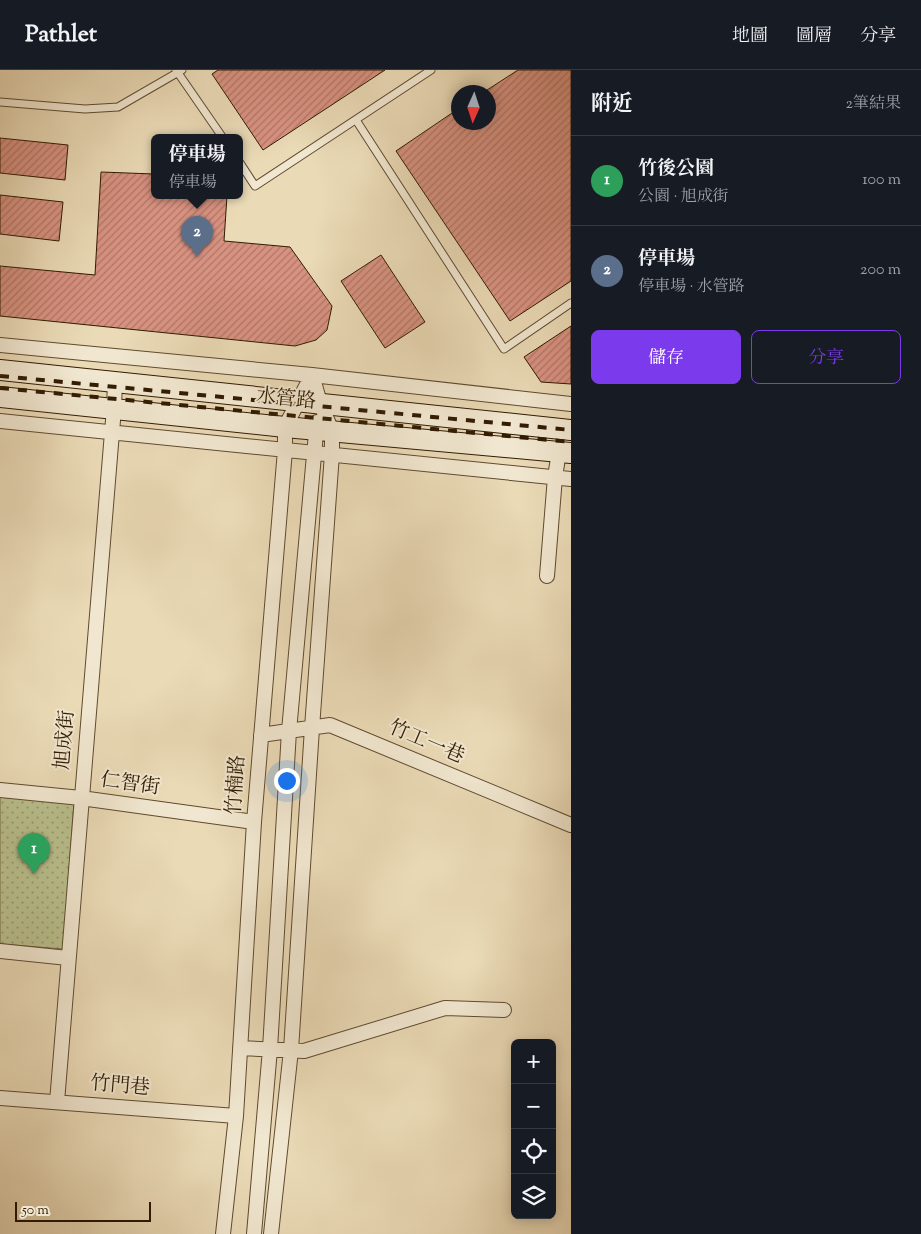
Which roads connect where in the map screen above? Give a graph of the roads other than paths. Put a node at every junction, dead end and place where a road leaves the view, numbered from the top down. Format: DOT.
graph roads {
  1 [pos="431,70"];
  2 [pos="178,71"];
  3 [pos="0,102"];
  4 [pos="356,120"];
  5 [pos="219,134"];
  6 [pos="243,168"];
  7 [pos="571,303"];
  8 [pos="0,346"];
  9 [pos="0,370"];
  10 [pos="312,375"];
  11 [pos="115,381"];
  12 [pos="0,397"];
  13 [pos="298,401"];
  14 [pos="320,403"];
  15 [pos="571,404"];
  16 [pos="114,408"];
  17 [pos="0,421"];
  18 [pos="285,427"];
  19 [pos="571,430"];
  20 [pos="324,431"];
  21 [pos="112,433"];
  22 [pos="285,450"];
  23 [pos="315,453"];
  24 [pos="565,453"];
  25 [pos="332,454"];
  26 [pos="555,477"];
  27 [pos="571,479"];
  28 [pos="547,576"];
  29 [pos="312,728"];
  30 [pos="289,731"];
  31 [pos="261,735"];
  32 [pos="0,790"];
  33 [pos="81,798"];
  34 [pos="254,822"];
  35 [pos="571,824"];
  36 [pos="0,951"];
  37 [pos="68,958"];
  38 [pos="504,1010"];
  39 [pos="240,1048"];
  40 [pos="270,1049"];
  41 [pos="291,1050"];
  42 [pos="0,1098"];
  43 [pos="57,1102"];
  44 [pos="236,1116"];
  45 [pos="223,1234"];
  46 [pos="254,1234"];
  47 [pos="271,1234"];
  1 -- 4 [label="lane"];
  2 -- 3 [label="lane"];
  2 -- 5 [label="lane"];
  4 -- 6 [label="lane"];
  4 -- 7 [label="lane"];
  8 -- 10 [label="street, 水管路"];
  9 -- 11 [label="street, 水管路"];
  10 -- 13 [label="street, 竹楠路"];
  10 -- 14 [label="street"];
  10 -- 15 [label="street, 水管路"];
  11 -- 13 [label="street, 水管路"];
  11 -- 16 [label="street, 旭成街"];
  12 -- 16 [label="street, 水管路"];
  13 -- 14 [label="street, 水管路"];
  13 -- 18 [label="street, 竹楠路"];
  14 -- 19 [label="street, 水管路"];
  14 -- 20 [label="street"];
  16 -- 18 [label="street, 水管路"];
  16 -- 21 [label="street, 旭成街"];
  17 -- 21 [label="street"];
  18 -- 20 [label="street, 水管路"];
  18 -- 22 [label="street, 竹楠路"];
  20 -- 23 [label="street"];
  20 -- 24 [label="street, 水管路"];
  20 -- 25 [label="street"];
  21 -- 22 [label="street"];
  21 -- 33 [label="street, 旭成街"];
  22 -- 23 [label="street"];
  22 -- 31 [label="street, 竹楠路"];
  23 -- 25 [label="street"];
  23 -- 30 [label="street"];
  24 -- 26 [label="street"];
  25 -- 26 [label="street"];
  25 -- 29 [label="street"];
  26 -- 27 [label="street"];
  26 -- 28 [label="street"];
  29 -- 30 [label="street, 竹工一巷"];
  29 -- 35 [label="street, 竹工一巷"];
  29 -- 41 [label="street"];
  30 -- 31 [label="street, 竹工一巷"];
  30 -- 40 [label="street"];
  31 -- 34 [label="street, 竹楠路"];
  32 -- 33 [label="street, 仁智街"];
  33 -- 34 [label="street, 仁智街"];
  33 -- 37 [label="street, 旭成街"];
  34 -- 39 [label="street, 竹楠路"];
  36 -- 37 [label="street"];
  37 -- 43 [label="street, 旭成街"];
  38 -- 41 [label="street"];
  39 -- 40 [label="street"];
  39 -- 44 [label="street, 竹楠路"];
  40 -- 41 [label="street"];
  40 -- 46 [label="street"];
  41 -- 47 [label="street"];
  42 -- 43 [label="street, 竹門巷"];
  43 -- 44 [label="street, 竹門巷"];
  44 -- 45 [label="street, 竹楠路"];
}
